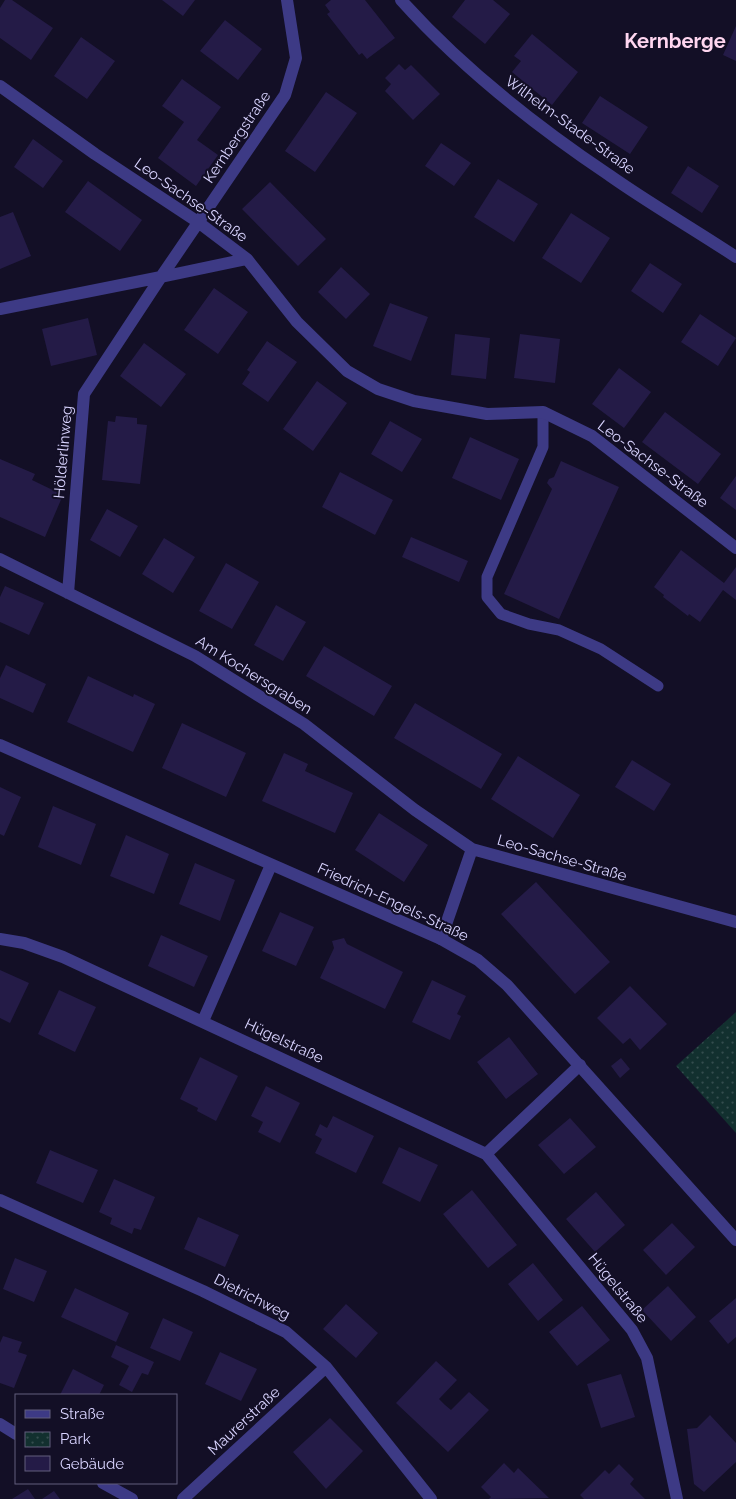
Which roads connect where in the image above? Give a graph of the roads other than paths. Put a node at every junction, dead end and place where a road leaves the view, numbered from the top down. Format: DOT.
graph roads {
  1 [pos="286,0"];
  2 [pos="401,0"];
  3 [pos="0,86"];
  4 [pos="198,222"];
  5 [pos="736,257"];
  6 [pos="247,259"];
  7 [pos="160,276"];
  8 [pos="0,309"];
  9 [pos="543,412"];
  10 [pos="736,548"];
  11 [pos="0,559"];
  12 [pos="68,593"];
  13 [pos="658,686"];
  14 [pos="0,745"];
  15 [pos="472,849"];
  16 [pos="270,865"];
  17 [pos="736,922"];
  18 [pos="0,939"];
  19 [pos="441,939"];
  20 [pos="203,1021"];
  21 [pos="580,1066"];
  22 [pos="486,1154"];
  23 [pos="0,1200"];
  24 [pos="736,1240"];
  25 [pos="326,1367"];
  26 [pos="0,1424"];
  27 [pos="15,1433"];
  28 [pos="105,1484"];
  29 [pos="132,1499"];
  30 [pos="184,1499"];
  31 [pos="431,1499"];
  32 [pos="677,1499"];
  1 -- 4 [label="street, Kernbergstraße"];
  2 -- 5 [label="street, Wilhelm-Stade-Straße"];
  3 -- 4 [label="street, Leo-Sachse-Straße"];
  4 -- 6 [label="street, Leo-Sachse-Straße"];
  4 -- 7 [label="street, Kernbergstraße"];
  6 -- 7 [label="street"];
  6 -- 9 [label="street, Leo-Sachse-Straße"];
  7 -- 8 [label="street"];
  7 -- 12 [label="street, Hölderlinweg"];
  9 -- 10 [label="street, Leo-Sachse-Straße"];
  9 -- 13 [label="lane"];
  11 -- 12 [label="street, Am Kochersgraben"];
  12 -- 15 [label="street, Am Kochersgraben"];
  14 -- 16 [label="street, Friedrich-Engels-Straße"];
  15 -- 17 [label="street, Leo-Sachse-Straße"];
  15 -- 19 [label="street"];
  16 -- 19 [label="street, Friedrich-Engels-Straße"];
  16 -- 20 [label="street"];
  18 -- 20 [label="street, Hügelstraße"];
  19 -- 21 [label="street, Friedrich-Engels-Straße"];
  20 -- 22 [label="street, Hügelstraße"];
  21 -- 22 [label="street"];
  21 -- 24 [label="street, Friedrich-Engels-Straße"];
  22 -- 32 [label="street, Hügelstraße"];
  23 -- 25 [label="street, Dietrichweg"];
  25 -- 30 [label="street, Maurerstraße"];
  25 -- 31 [label="street, Dietrichweg"];
  26 -- 27 [label="street"];
  28 -- 29 [label="street"];
}
